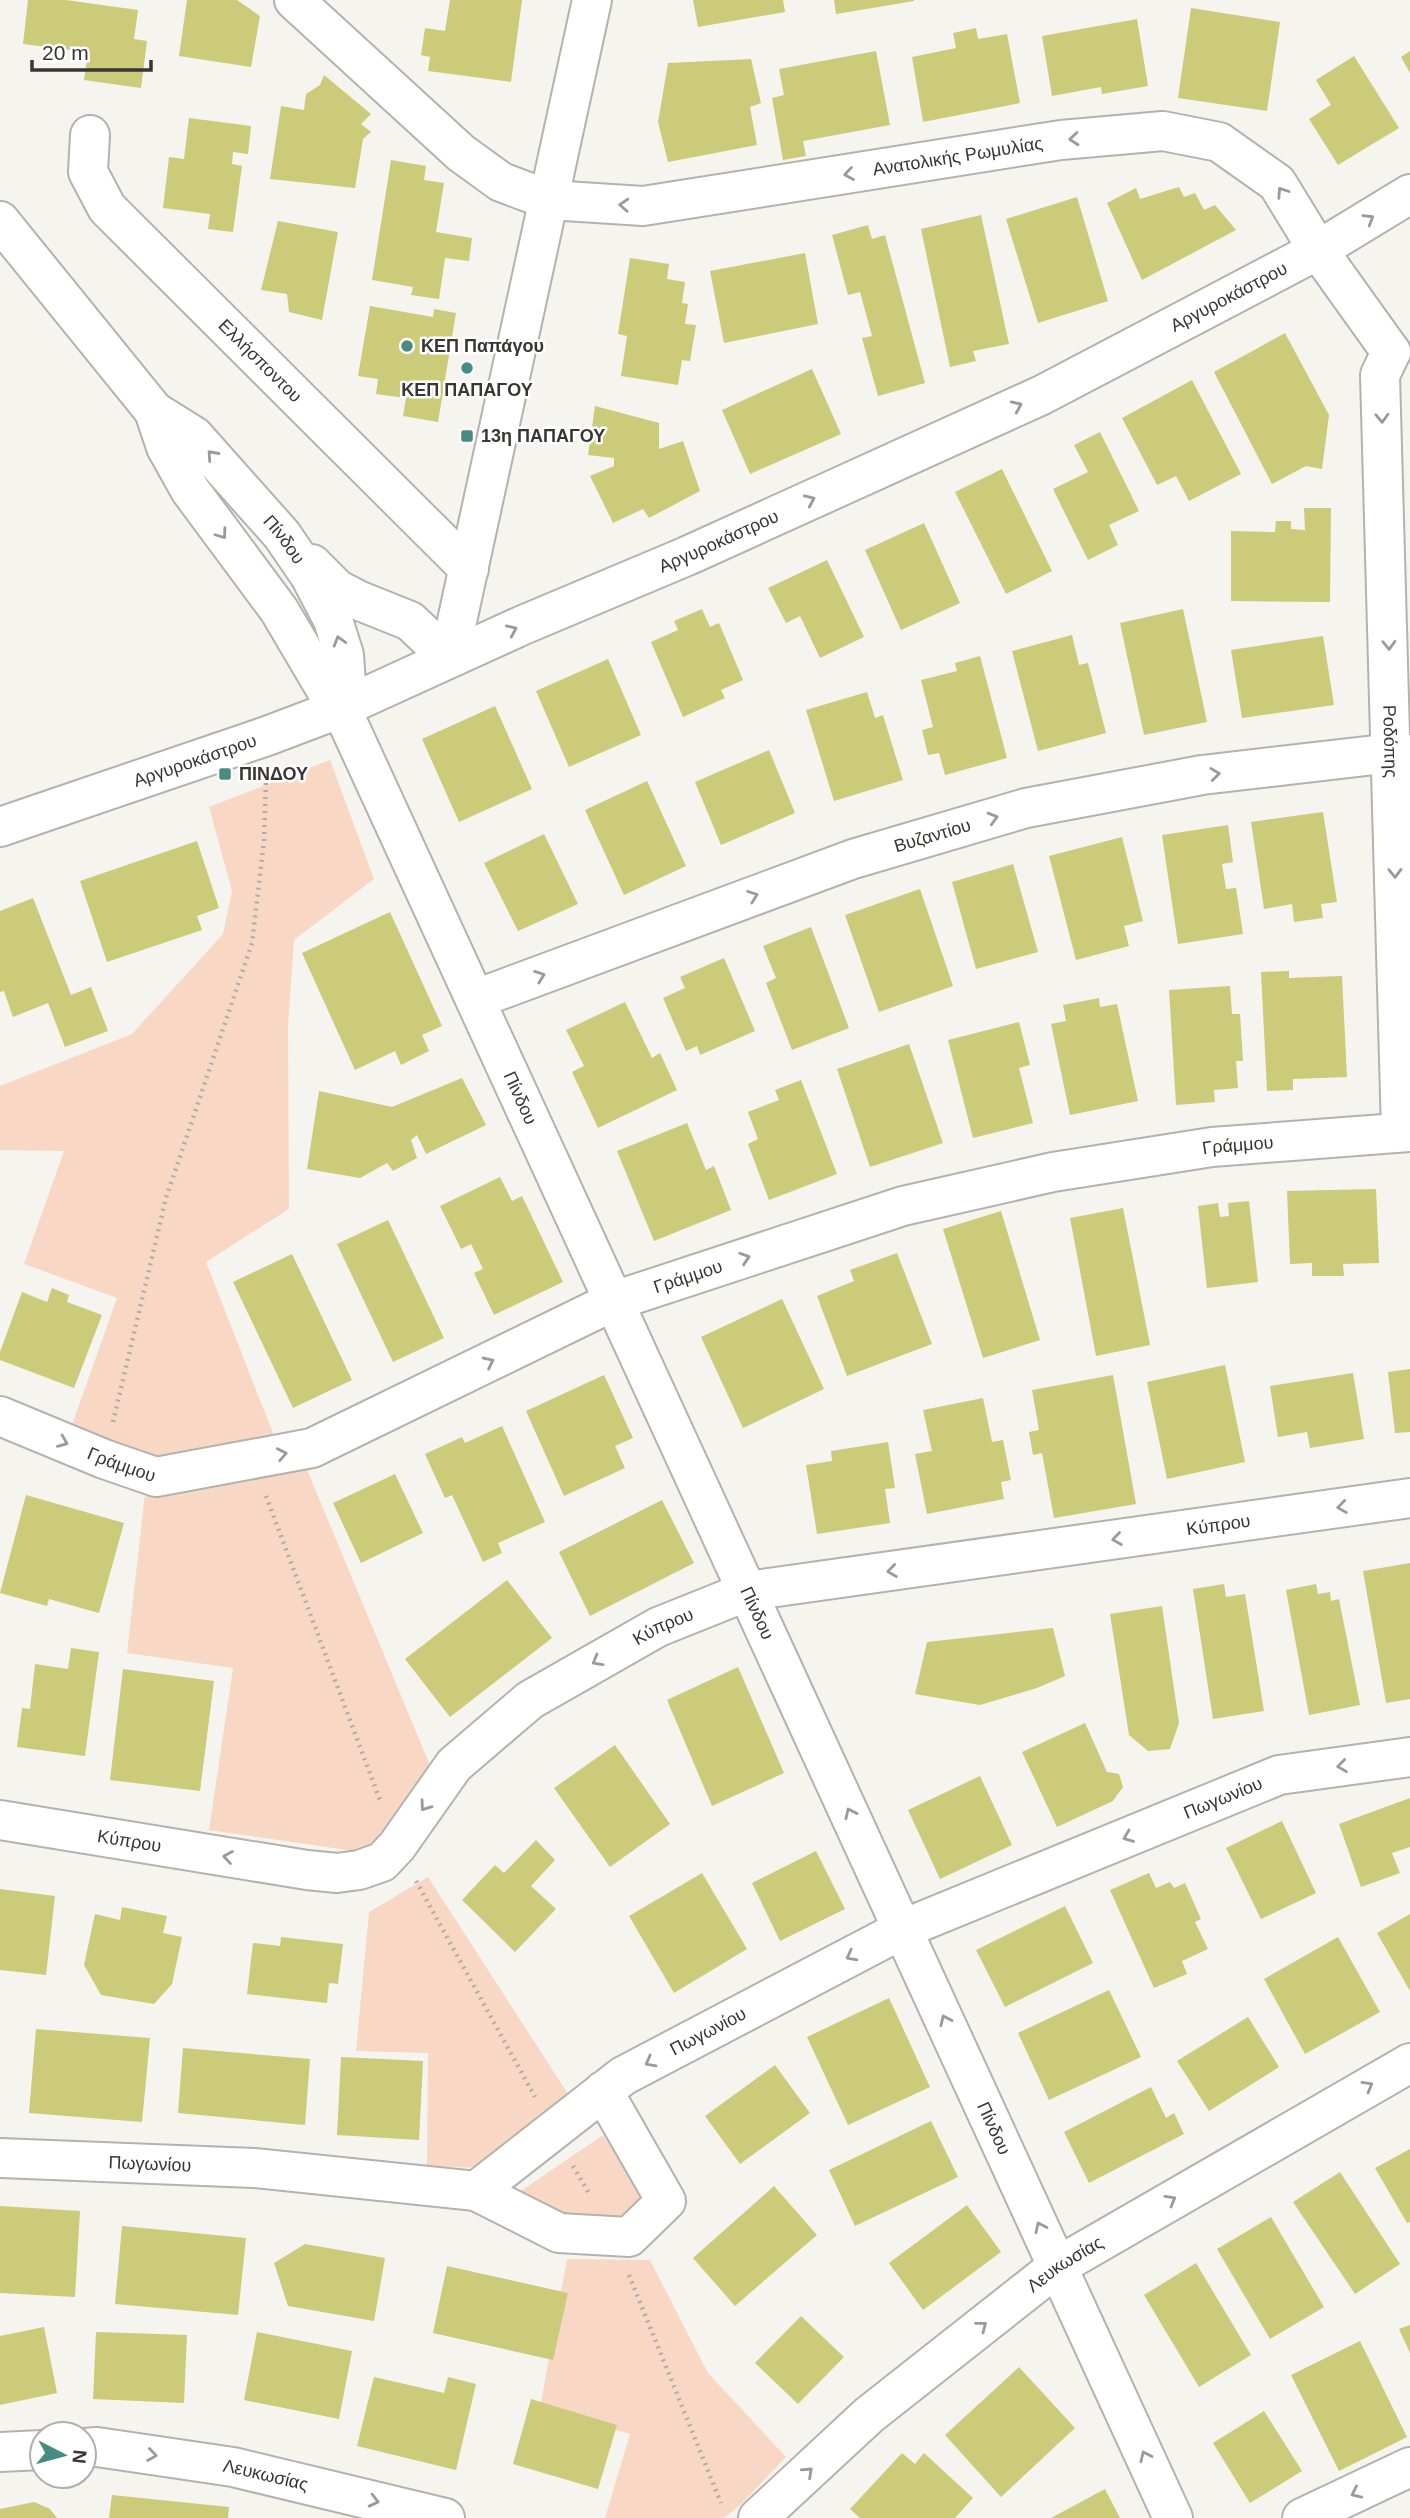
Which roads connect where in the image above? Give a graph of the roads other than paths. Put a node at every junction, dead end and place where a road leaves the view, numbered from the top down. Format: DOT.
graph roads {
  1 [pos="294,0"];
  2 [pos="592,0"];
  3 [pos="90,135"];
  4 [pos="1410,194"];
  5 [pos="549,200"];
  6 [pos="0,221"];
  7 [pos="1318,250"];
  8 [pos="1400,349"];
  9 [pos="154,411"];
  10 [pos="282,535"];
  11 [pos="469,569"];
  12 [pos="449,658"];
  13 [pos="341,708"];
  14 [pos="1401,753"];
  15 [pos="0,827"];
  16 [pos="476,999"];
  17 [pos="1405,1132"];
  18 [pos="614,1301"];
  19 [pos="0,1416"];
  20 [pos="1410,1498"];
  21 [pos="748,1591"];
  22 [pos="1410,1757"];
  23 [pos="0,1819"];
  24 [pos="903,1929"];
  25 [pos="1410,2063"];
  26 [pos="603,2091"];
  27 [pos="0,2158"];
  28 [pos="476,2191"];
  29 [pos="1058,2266"];
  30 [pos="98,2447"];
  31 [pos="28,2451"];
  32 [pos="0,2452"];
  33 [pos="1410,2468"];
  34 [pos="445,2518"];
  35 [pos="758,2518"];
  36 [pos="1173,2518"];
  37 [pos="1302,2518"];
  1 -- 5 [label="street"];
  2 -- 5 [label="street"];
  3 -- 11 [label="street, Ελλήσποντου"];
  7 -- 4 [label="street, Αργυροκάστρου, one-way"];
  7 -- 5 [label="street, Ανατολικής Ρωμυλίας, one-way"];
  5 -- 11 [label="street"];
  6 -- 9 [label="street, Πίνδου"];
  7 -- 8 [label="street, Ανατολικής Ρωμυλίας"];
  12 -- 7 [label="street, Αργυροκάστρου, one-way"];
  8 -- 14 [label="street, Ροδόπης, one-way"];
  10 -- 9 [label="street, Πίνδου, one-way"];
  9 -- 13 [label="street, Πίνδου, one-way"];
  10 -- 12 [label="street"];
  13 -- 10 [label="street, Πίνδου, one-way"];
  11 -- 12 [label="street"];
  12 -- 13 [label="street, Αργυροκάστρου"];
  13 -- 15 [label="street, Αργυροκάστρου"];
  13 -- 16 [label="street, Πίνδου"];
  16 -- 14 [label="street, Βυζαντίου, one-way"];
  14 -- 17 [label="street, Ροδόπης, one-way"];
  16 -- 18 [label="street, Πίνδου"];
  18 -- 17 [label="street, Γράμμου, one-way"];
  19 -- 18 [label="street, Γράμμου, one-way"];
  18 -- 21 [label="street, Πίνδου"];
  20 -- 21 [label="street, Κύπρου, one-way"];
  21 -- 23 [label="street, Κύπρου, one-way"];
  24 -- 21 [label="street, Πίνδου, one-way"];
  22 -- 24 [label="street, Πωγωνίου, one-way"];
  24 -- 26 [label="street, Πωγωνίου, one-way"];
  29 -- 24 [label="street, Πίνδου, one-way"];
  29 -- 25 [label="street, Λευκωσίας, one-way"];
  26 -- 28 [label="street, Πωγωνίου"];
  26 -- 28 [label="street"];
  27 -- 28 [label="street, Πωγωνίου"];
  35 -- 29 [label="street, Λευκωσίας, one-way"];
  36 -- 29 [label="street, Πίνδου, one-way"];
  30 -- 34 [label="street, Λευκωσίας, one-way"];
  31 -- 32 [label="street"];
  33 -- 37 [label="street, one-way"];
}
